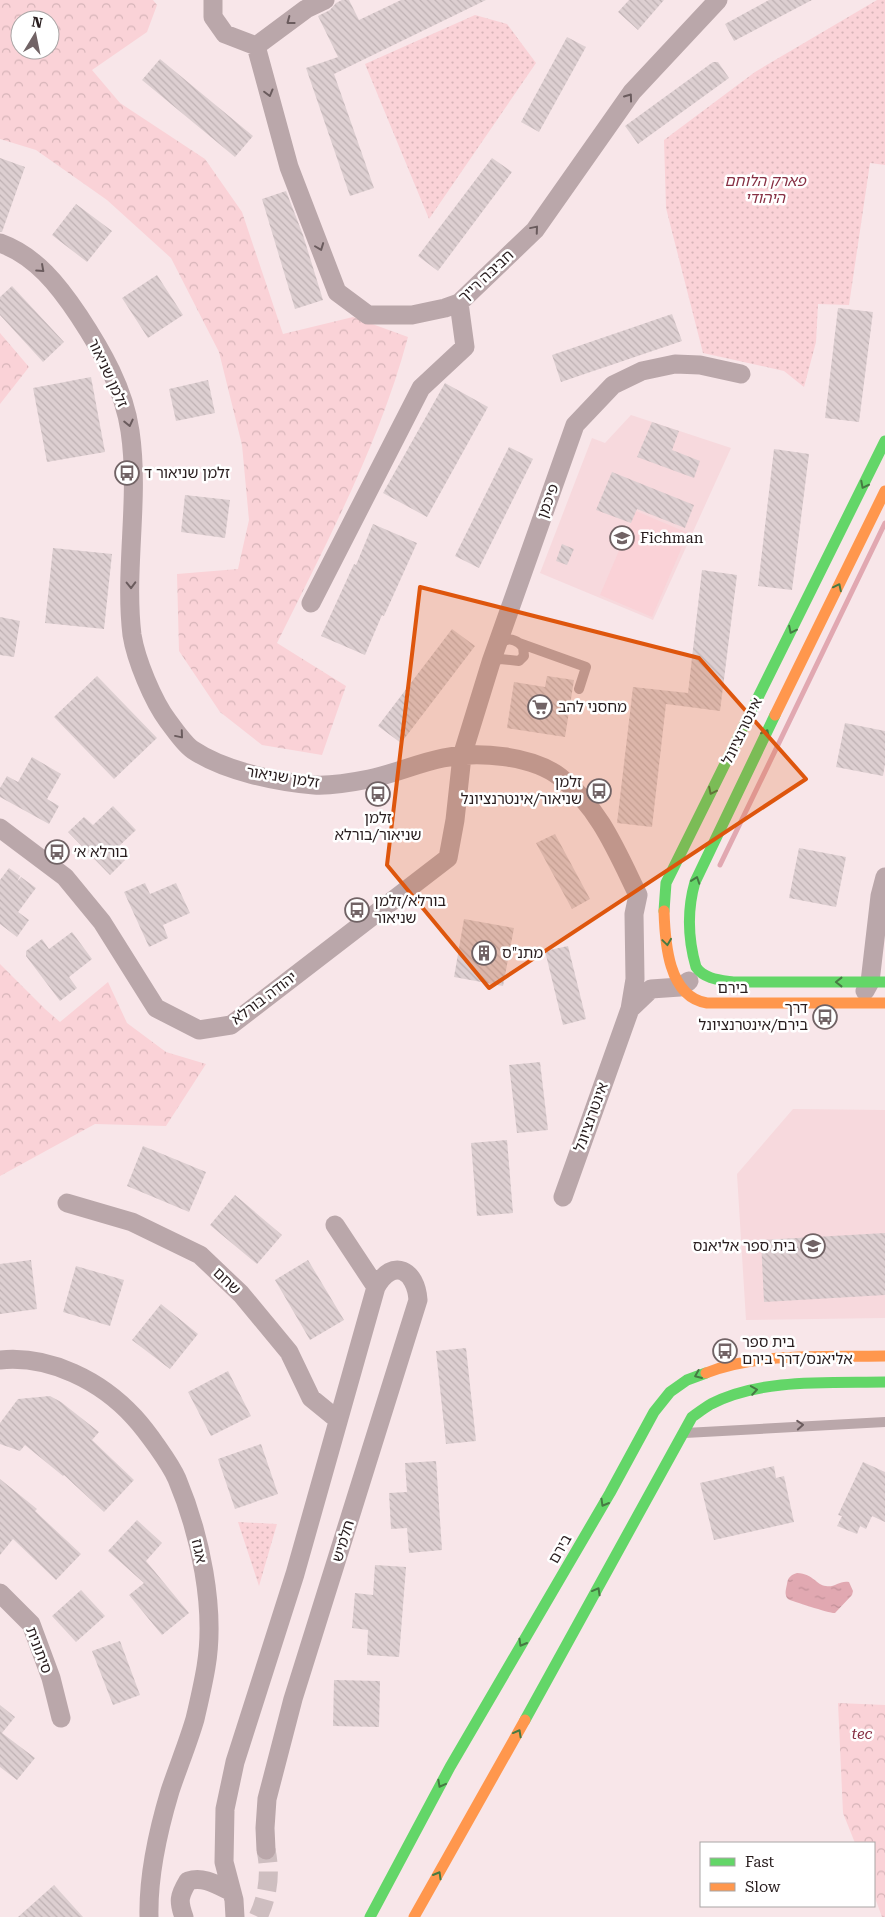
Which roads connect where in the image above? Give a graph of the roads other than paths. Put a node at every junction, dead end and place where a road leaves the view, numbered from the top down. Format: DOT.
graph roads {
  1 [pos="213,0"];
  2 [pos="326,0"];
  3 [pos="718,0"];
  4 [pos="256,46"];
  5 [pos="0,243"];
  6 [pos="459,303"];
  7 [pos="741,374"];
  8 [pos="885,441"];
  9 [pos="885,491"];
  10 [pos="311,603"];
  11 [pos="519,643"];
  12 [pos="494,653"];
  13 [pos="579,689"];
  14 [pos="462,756"];
  15 [pos="0,828"];
  16 [pos="885,877"];
  17 [pos="638,895"];
  18 [pos="662,896"];
  19 [pos="688,928"];
  20 [pos="697,968"];
  21 [pos="635,980"];
  22 [pos="878,982"];
  23 [pos="680,987"];
  24 [pos="652,989"];
  25 [pos="842,1003"];
  26 [pos="885,1003"];
  27 [pos="630,1010"];
  28 [pos="563,1197"];
  29 [pos="67,1203"];
  30 [pos="335,1225"];
  31 [pos="376,1287"];
  32 [pos="885,1356"];
  33 [pos="0,1360"];
  34 [pos="885,1382"];
  35 [pos="338,1420"];
  36 [pos="885,1422"];
  37 [pos="682,1433"];
  38 [pos="0,1593"];
  39 [pos="61,1718"];
  40 [pos="156,1846"];
  41 [pos="266,1850"];
  42 [pos="232,1892"];
  43 [pos="149,1917"];
  44 [pos="161,1917"];
  45 [pos="184,1917"];
  46 [pos="235,1917"];
  47 [pos="370,1917"];
  48 [pos="414,1917"];
  1 -- 4 [label="street"];
  2 -- 4 [label="street, one-way"];
  6 -- 3 [label="street, חביבה רייך, one-way"];
  4 -- 6 [label="street, חביבה רייך, one-way"];
  5 -- 14 [label="street, זלמן שניאור, one-way"];
  6 -- 10 [label="street"];
  7 -- 12 [label="street, פיכמן"];
  8 -- 18 [label="street, אינטרנציונל, one-way"];
  19 -- 9 [label="street, אינטרנציונל, one-way"];
  11 -- 12 [label="lane"];
  11 -- 12 [label="lane"];
  11 -- 13 [label="lane"];
  12 -- 14 [label="street, פיכמן"];
  14 -- 15 [label="street, יהודה בורלא"];
  14 -- 17 [label="street, זלמן שניאור"];
  16 -- 22 [label="street"];
  17 -- 18 [label="street"];
  17 -- 21 [label="street, אינטרנציונל"];
  18 -- 19 [label="street"];
  18 -- 23 [label="street, one-way"];
  19 -- 20 [label="street, אינטרנציונל"];
  22 -- 20 [label="street, בירם, one-way"];
  20 -- 23 [label="street"];
  21 -- 24 [label="street"];
  21 -- 27 [label="street, אינטרנציונל"];
  22 -- 25 [label="street"];
  23 -- 24 [label="street"];
  23 -- 25 [label="street, בירם"];
  24 -- 27 [label="street, אינטרנציונל"];
  25 -- 26 [label="street, בירם"];
  27 -- 28 [label="street, אינטרנציונל"];
  29 -- 35 [label="street, שחם"];
  30 -- 31 [label="street"];
  31 -- 35 [label="street"];
  31 -- 41 [label="street, חלמיש"];
  32 -- 47 [label="street, בירם, one-way"];
  33 -- 40 [label="street, אגוז"];
  37 -- 34 [label="street, one-way"];
  35 -- 42 [label="street"];
  37 -- 36 [label="lane, one-way"];
  48 -- 37 [label="street, one-way"];
  38 -- 39 [label="street, סיתונית"];
  40 -- 43 [label="street, אגוז"];
  40 -- 44 [label="street, אגוז"];
  42 -- 45 [label="street"];
  42 -- 46 [label="street"];
}
